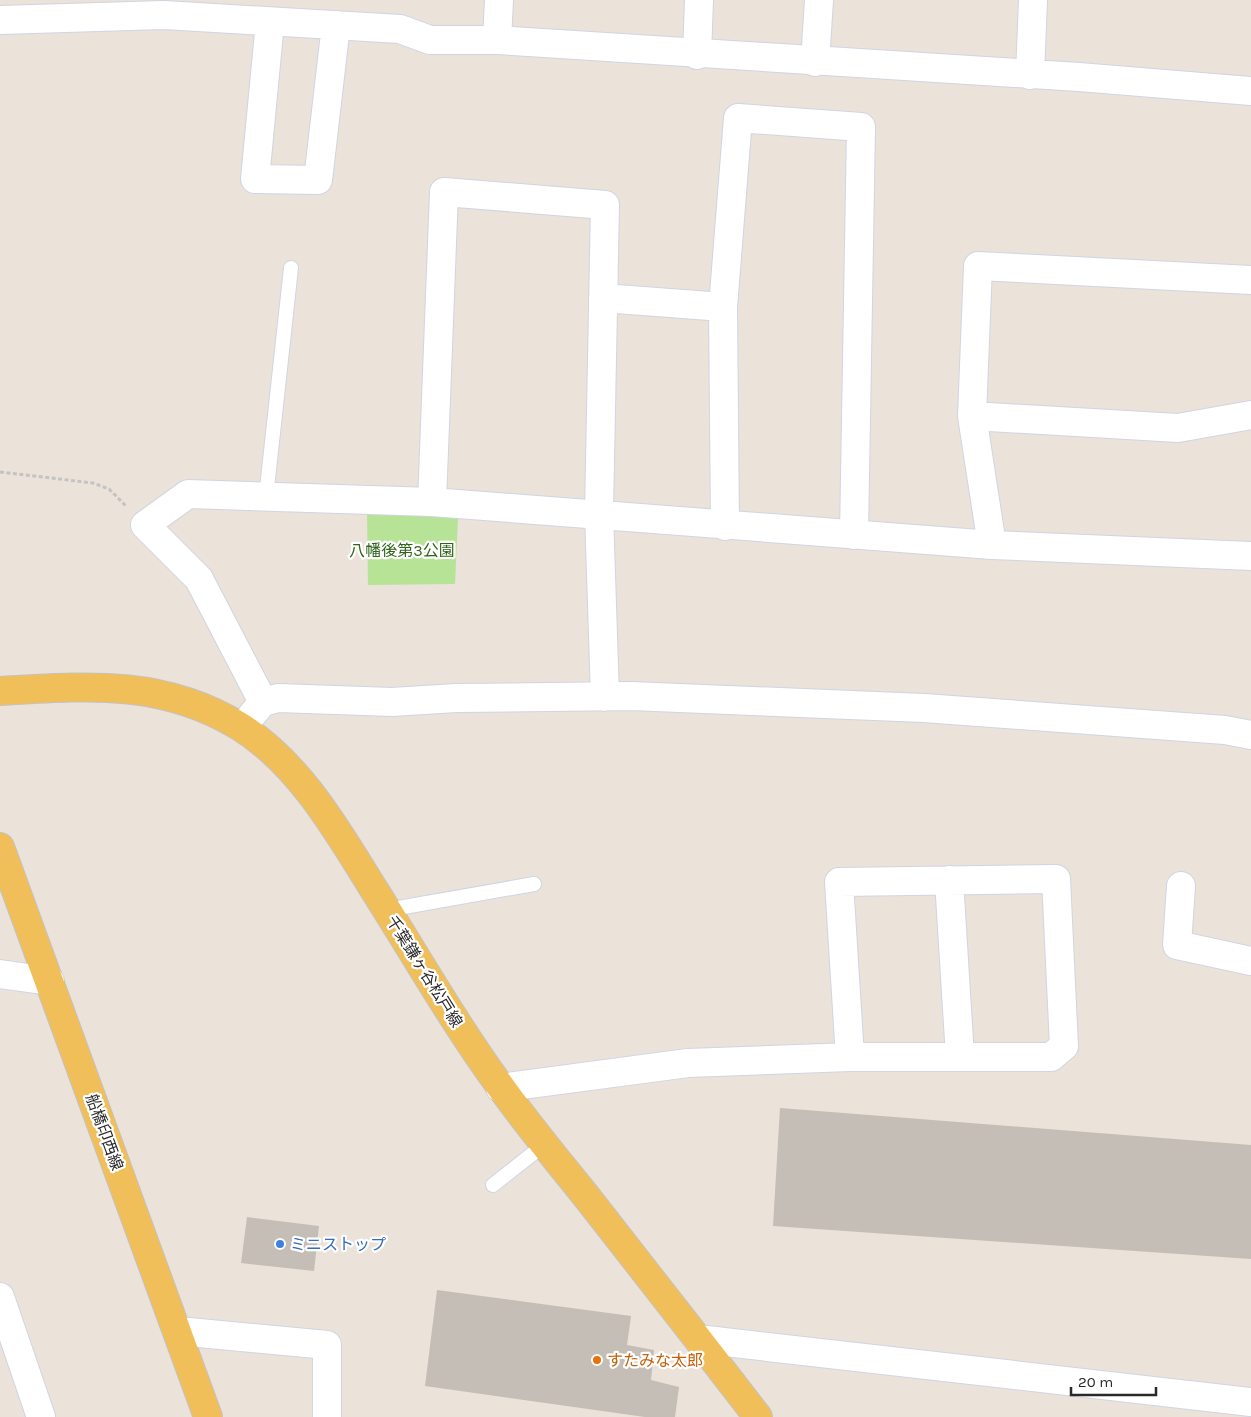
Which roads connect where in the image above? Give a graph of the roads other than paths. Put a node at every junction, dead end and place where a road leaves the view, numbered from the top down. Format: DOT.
graph roads {
  1 [pos="499,0"];
  2 [pos="699,0"];
  3 [pos="819,0"];
  4 [pos="1033,0"];
  5 [pos="0,20"];
  6 [pos="270,22"];
  7 [pos="336,26"];
  8 [pos="497,40"];
  9 [pos="697,55"];
  10 [pos="815,62"];
  11 [pos="1030,75"];
  12 [pos="1251,91"];
  13 [pos="291,268"];
  14 [pos="1251,280"];
  15 [pos="603,298"];
  16 [pos="723,307"];
  17 [pos="1251,415"];
  18 [pos="972,416"];
  19 [pos="266,497"];
  20 [pos="432,502"];
  21 [pos="599,513"];
  22 [pos="725,526"];
  23 [pos="854,535"];
  24 [pos="992,545"];
  25 [pos="1251,556"];
  26 [pos="0,691"];
  27 [pos="605,697"];
  28 [pos="264,702"];
  29 [pos="241,727"];
  30 [pos="1251,735"];
  31 [pos="0,847"];
  32 [pos="949,880"];
  33 [pos="534,884"];
  34 [pos="1181,886"];
  35 [pos="387,910"];
  36 [pos="1251,961"];
  37 [pos="0,974"];
  38 [pos="50,981"];
  39 [pos="850,1057"];
  40 [pos="960,1057"];
  41 [pos="500,1088"];
  42 [pos="545,1144"];
  43 [pos="493,1185"];
  44 [pos="0,1297"];
  45 [pos="178,1331"];
  46 [pos="698,1339"];
  47 [pos="8,1342"];
  48 [pos="1251,1402"];
  49 [pos="41,1417"];
  50 [pos="208,1417"];
  51 [pos="328,1417"];
  52 [pos="758,1417"];
  1 -- 8 [label="street"];
  2 -- 9 [label="street"];
  3 -- 10 [label="street"];
  4 -- 11 [label="street"];
  5 -- 6 [label="street"];
  6 -- 7 [label="street"];
  6 -- 7 [label="street"];
  7 -- 8 [label="street"];
  8 -- 9 [label="street"];
  9 -- 10 [label="street"];
  10 -- 11 [label="street"];
  11 -- 12 [label="street"];
  13 -- 19 [label="lane"];
  14 -- 18 [label="street"];
  15 -- 16 [label="street"];
  15 -- 20 [label="street"];
  15 -- 21 [label="street"];
  16 -- 22 [label="street"];
  16 -- 23 [label="street"];
  17 -- 18 [label="street"];
  18 -- 24 [label="street"];
  19 -- 20 [label="street"];
  19 -- 28 [label="street"];
  20 -- 21 [label="street"];
  21 -- 22 [label="street"];
  21 -- 27 [label="street"];
  22 -- 23 [label="street"];
  23 -- 24 [label="street"];
  24 -- 25 [label="street"];
  26 -- 29 [label="main road, 千葉鎌ヶ谷松戸線"];
  27 -- 28 [label="street"];
  27 -- 30 [label="street"];
  28 -- 29 [label="street"];
  29 -- 35 [label="main road, 千葉鎌ヶ谷松戸線"];
  31 -- 38 [label="main road, 船橋印西線"];
  32 -- 39 [label="street"];
  32 -- 40 [label="street"];
  32 -- 40 [label="street"];
  33 -- 35 [label="lane"];
  34 -- 36 [label="street"];
  35 -- 41 [label="main road, 千葉鎌ヶ谷松戸線"];
  37 -- 38 [label="street"];
  38 -- 45 [label="main road, 船橋印西線"];
  39 -- 40 [label="street"];
  39 -- 41 [label="street"];
  41 -- 42 [label="main road, 千葉鎌ヶ谷松戸線"];
  42 -- 43 [label="lane"];
  42 -- 46 [label="main road, 千葉鎌ヶ谷松戸線"];
  44 -- 47 [label="street"];
  45 -- 50 [label="main road, 船橋印西線"];
  45 -- 51 [label="street"];
  46 -- 48 [label="street"];
  46 -- 52 [label="main road, 千葉鎌ヶ谷松戸線"];
  47 -- 49 [label="street"];
}
